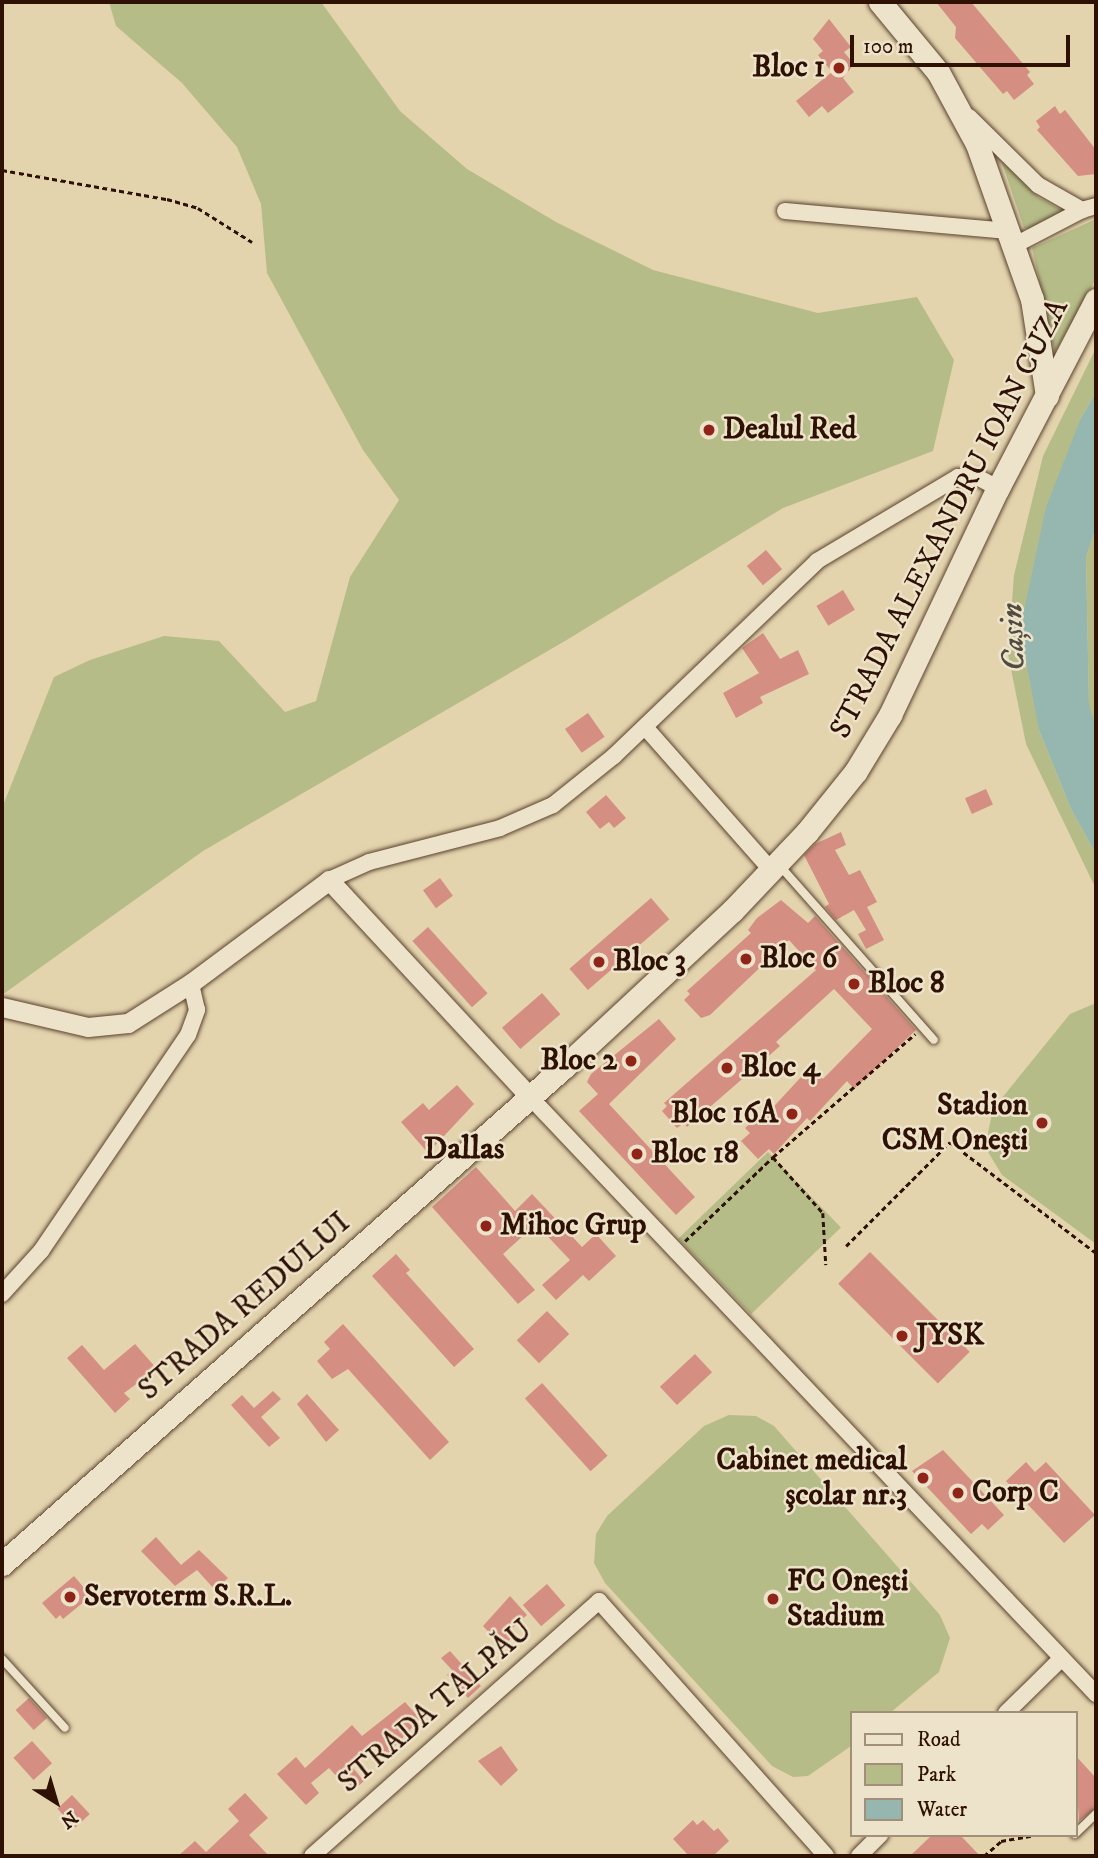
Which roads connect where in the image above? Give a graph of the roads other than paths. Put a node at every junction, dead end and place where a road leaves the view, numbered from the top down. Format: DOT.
graph roads {
  1 [pos="880,2"];
  2 [pos="958,106"];
  3 [pos="1089,208"];
  4 [pos="785,211"];
  5 [pos="1013,238"];
  6 [pos="1096,300"];
  7 [pos="1047,396"];
  8 [pos="998,488"];
  9 [pos="645,727"];
  10 [pos="775,867"];
  11 [pos="330,880"];
  12 [pos="191,983"];
  13 [pos="2,1007"];
  14 [pos="934,1040"];
  15 [pos="530,1097"];
  16 [pos="2,1294"];
  17 [pos="2,1564"];
  18 [pos="1062,1658"];
  19 [pos="2,1659"];
  20 [pos="1096,1694"];
  21 [pos="1008,1711"];
  22 [pos="65,1728"];
  23 [pos="1096,1814"];
  24 [pos="1077,1831"];
  25 [pos="878,1837"];
  26 [pos="312,1856"];
  27 [pos="827,1856"];
  28 [pos="859,1856"];
  1 -- 2 [label="main road"];
  2 -- 3 [label="street"];
  2 -- 5 [label="main road"];
  3 -- 5 [label="street"];
  4 -- 5 [label="street"];
  5 -- 7 [label="main road"];
  6 -- 7 [label="main road, STRADA ALEXANDRU IOAN CUZA"];
  7 -- 8 [label="main road, STRADA ALEXANDRU IOAN CUZA"];
  8 -- 9 [label="street"];
  8 -- 10 [label="main road, STRADA ALEXANDRU IOAN CUZA"];
  9 -- 10 [label="street"];
  9 -- 11 [label="street"];
  10 -- 14 [label="lane"];
  10 -- 15 [label="main road, STRADA ALEXANDRU IOAN CUZA"];
  11 -- 12 [label="street"];
  11 -- 15 [label="street"];
  12 -- 13 [label="street"];
  12 -- 16 [label="street"];
  15 -- 17 [label="main road, STRADA REDULUI"];
  15 -- 18 [label="street"];
  18 -- 20 [label="street"];
  18 -- 21 [label="street"];
  19 -- 22 [label="lane"];
  23 -- 24 [label="lane"];
  25 -- 28 [label="street"];
  26 -- 27 [label="street, STRADA TALPĂU"];
}
